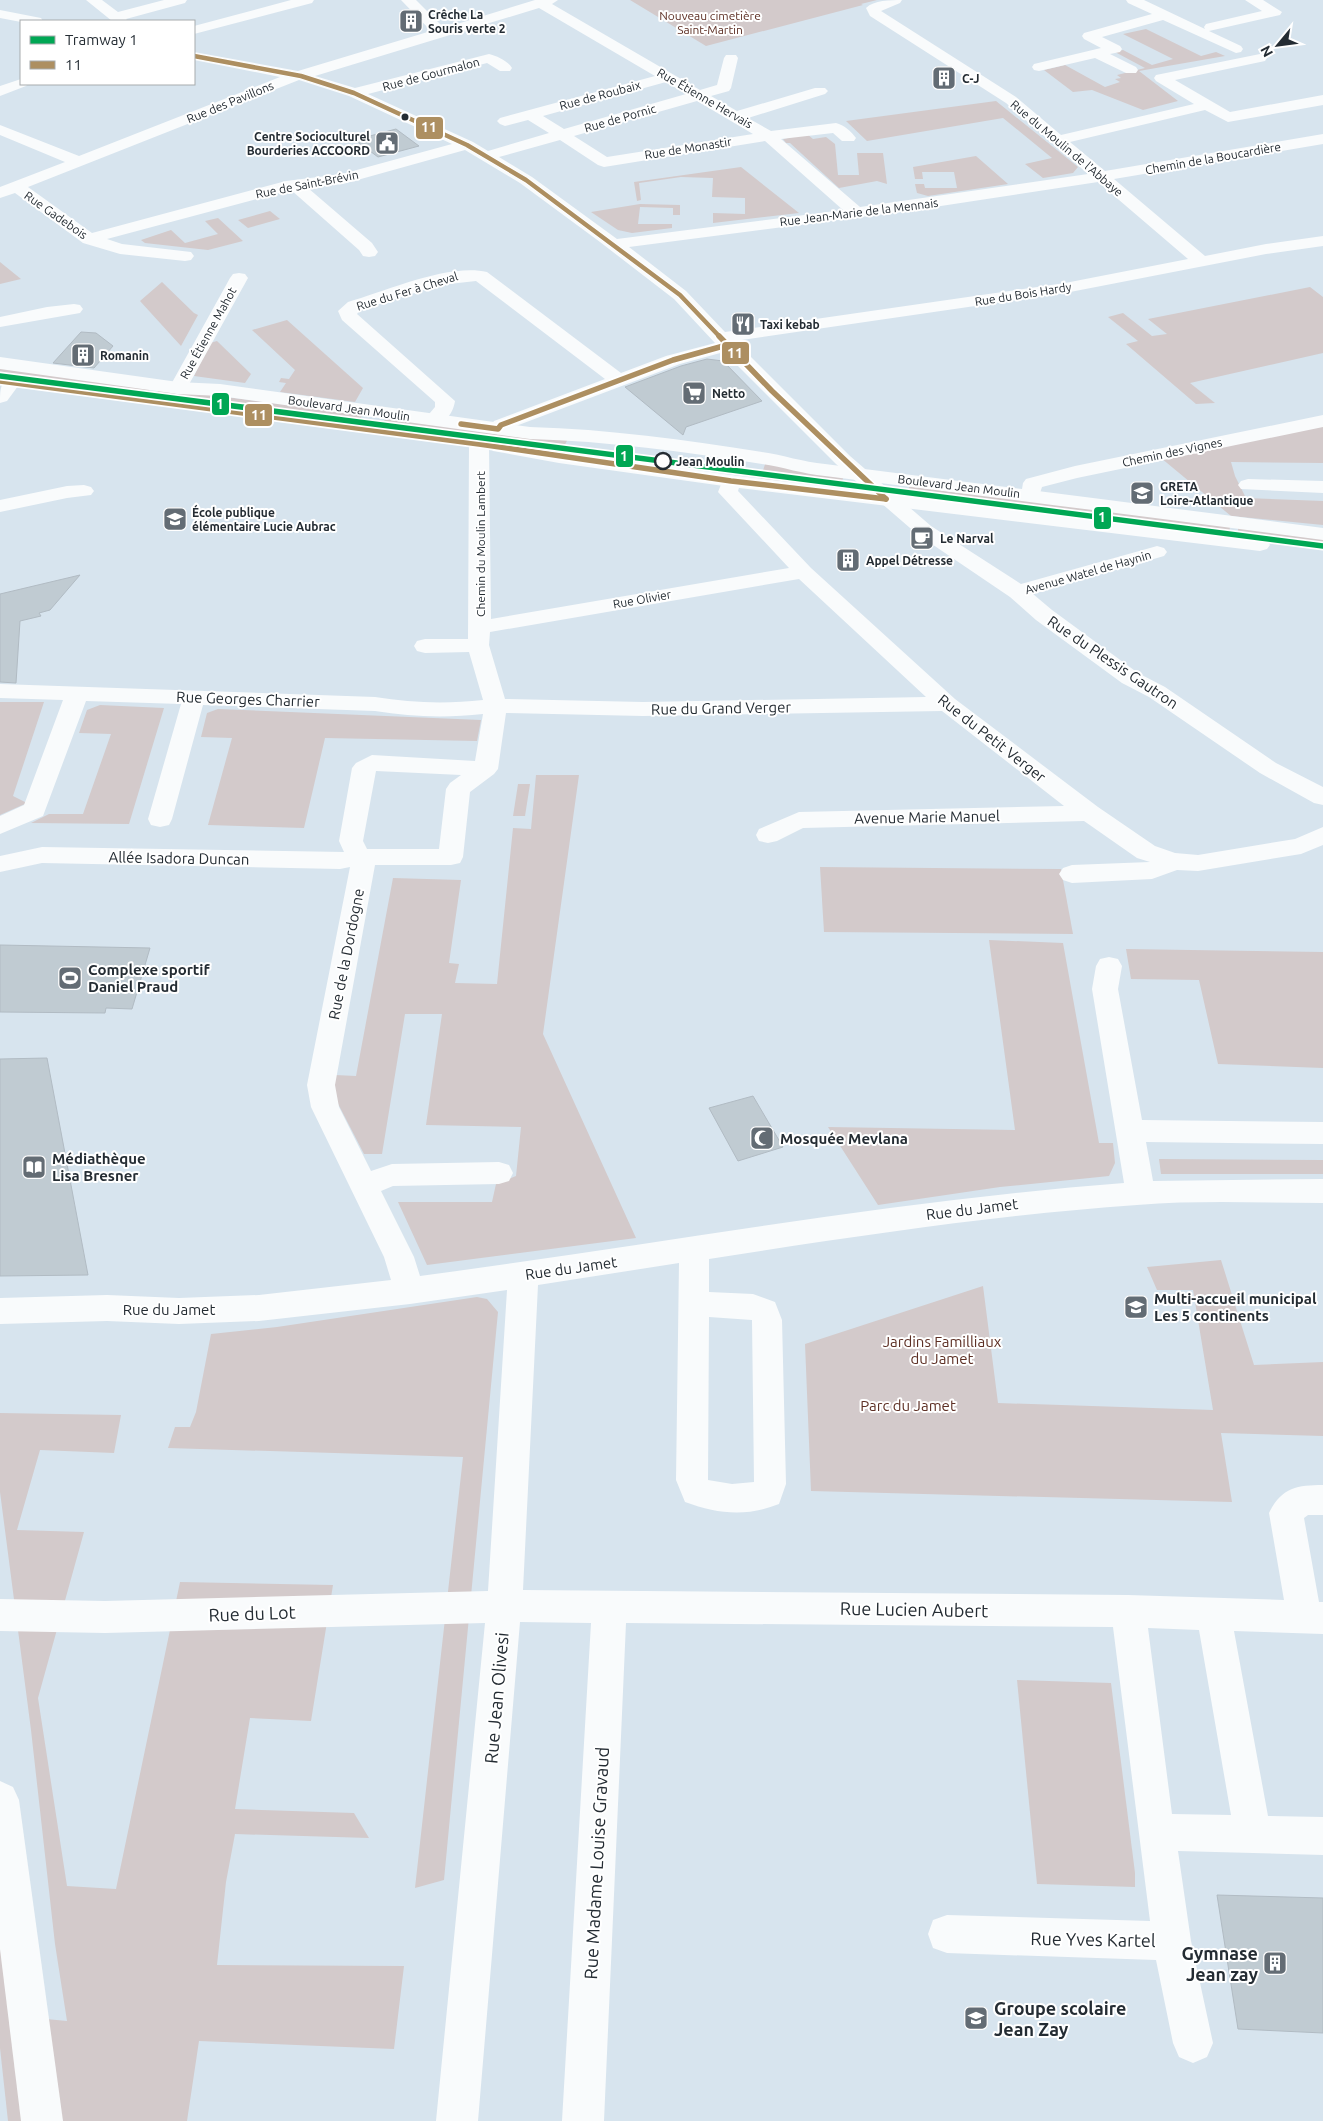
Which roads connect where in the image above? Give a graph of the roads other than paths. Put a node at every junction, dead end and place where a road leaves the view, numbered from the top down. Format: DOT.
graph roads {
  1 [pos="93,0"];
  2 [pos="135,0"];
  3 [pos="180,0"];
  4 [pos="307,0"];
  5 [pos="408,0"];
  6 [pos="895,0"];
  7 [pos="1134,0"];
  8 [pos="1170,0"];
  9 [pos="1252,0"];
  10 [pos="545,2"];
  11 [pos="1151,4"];
  12 [pos="0,14"];
  13 [pos="1165,15"];
  14 [pos="115,16"];
  15 [pos="31,20"];
  16 [pos="1211,27"];
  17 [pos="195,30"];
  18 [pos="441,33"];
  19 [pos="1236,49"];
  20 [pos="1098,54"];
  21 [pos="195,56"];
  22 [pos="731,58"];
  23 [pos="1260,58"];
  24 [pos="1039,67"];
  25 [pos="505,68"];
  26 [pos="1131,70"];
  27 [pos="301,76"];
  28 [pos="669,77"];
  29 [pos="20,83"];
  30 [pos="0,91"];
  31 [pos="820,91"];
  32 [pos="354,93"];
  33 [pos="700,95"];
  34 [pos="1323,100"];
  35 [pos="1207,105"];
  36 [pos="530,114"];
  37 [pos="738,116"];
  38 [pos="505,121"];
  39 [pos="0,130"];
  40 [pos="561,134"];
  41 [pos="768,136"];
  42 [pos="848,138"];
  43 [pos="1323,139"];
  44 [pos="1060,140"];
  45 [pos="466,145"];
  46 [pos="487,156"];
  47 [pos="80,162"];
  48 [pos="1103,176"];
  49 [pos="295,185"];
  50 [pos="17,187"];
  51 [pos="0,193"];
  52 [pos="857,213"];
  53 [pos="89,239"];
  54 [pos="1323,241"];
  55 [pos="615,244"];
  56 [pos="369,252"];
  57 [pos="185,256"];
  58 [pos="1201,261"];
  59 [pos="239,278"];
  60 [pos="74,309"];
  61 [pos="0,322"];
  62 [pos="724,341"];
  63 [pos="0,363"];
  64 [pos="6,381"];
  65 [pos="619,381"];
  66 [pos="178,388"];
  67 [pos="0,397"];
  68 [pos="434,420"];
  69 [pos="1323,421"];
  70 [pos="498,429"];
  71 [pos="479,444"];
  72 [pos="858,474"];
  73 [pos="731,481"];
  74 [pos="1248,485"];
  75 [pos="1323,487"];
  76 [pos="84,491"];
  77 [pos="1031,496"];
  78 [pos="886,499"];
  79 [pos="0,506"];
  80 [pos="1323,534"];
  81 [pos="1158,552"];
  82 [pos="1323,553"];
  83 [pos="804,572"];
  84 [pos="1018,592"];
  85 [pos="479,636"];
  86 [pos="425,646"];
  87 [pos="0,691"];
  88 [pos="76,693"];
  89 [pos="194,697"];
  90 [pos="947,704"];
  91 [pos="496,706"];
  92 [pos="486,769"];
  93 [pos="1323,798"];
  94 [pos="1089,813"];
  95 [pos="160,819"];
  96 [pos="0,826"];
  97 [pos="768,835"];
  98 [pos="1323,835"];
  99 [pos="359,857"];
  100 [pos="1174,861"];
  101 [pos="0,864"];
  102 [pos="1072,874"];
  103 [pos="1109,966"];
  104 [pos="1129,1130"];
  105 [pos="1323,1133"];
  106 [pos="498,1173"];
  107 [pos="365,1186"];
  108 [pos="1140,1192"];
  109 [pos="1323,1192"];
  110 [pos="694,1249"];
  111 [pos="524,1275"];
  112 [pos="410,1290"];
  113 [pos="694,1304"];
  114 [pos="0,1310"];
  115 [pos="1323,1500"];
  116 [pos="505,1606"];
  117 [pos="609,1606"];
  118 [pos="1128,1611"];
  119 [pos="1214,1614"];
  120 [pos="0,1616"];
  121 [pos="1314,1617"];
  122 [pos="0,1800"];
  123 [pos="1156,1832"];
  124 [pos="1253,1834"];
  125 [pos="1323,1836"];
  126 [pos="947,1934"];
  127 [pos="1172,1941"];
  128 [pos="1193,2043"];
  129 [pos="42,2121"];
  130 [pos="457,2121"];
  131 [pos="583,2121"];
  1 -- 14 [label="street"];
  2 -- 14 [label="street"];
  3 -- 14 [label="street"];
  4 -- 17 [label="street"];
  5 -- 18 [label="street"];
  6 -- 44 [label="street, Rue du Moulin de l'Abbaye"];
  7 -- 13 [label="street"];
  8 -- 11 [label="street"];
  9 -- 16 [label="street"];
  10 -- 18 [label="street, Rue des Pavillons"];
  10 -- 28 [label="street, Rue Étienne Hervais"];
  12 -- 15 [label="street"];
  13 -- 19 [label="street"];
  13 -- 20 [label="street"];
  18 -- 27 [label="street, Rue des Pavillons"];
  20 -- 24 [label="street"];
  20 -- 26 [label="street"];
  21 -- 27 [label="street, Rue du Plessis Gautron"];
  22 -- 33 [label="street, Rue de Pornic"];
  23 -- 35 [label="street"];
  25 -- 32 [label="street, Rue de Gourmalon"];
  27 -- 32 [label="street, Rue du Plessis Gautron"];
  27 -- 47 [label="street, Rue des Pavillons"];
  28 -- 33 [label="street, Rue Étienne Hervais"];
  28 -- 36 [label="street, Rue de Roubaix"];
  29 -- 30 [label="street"];
  31 -- 37 [label="street"];
  32 -- 45 [label="street, Rue du Plessis Gautron"];
  33 -- 37 [label="street, Rue Étienne Hervais"];
  33 -- 40 [label="street, Rue de Pornic"];
  34 -- 35 [label="street"];
  35 -- 44 [label="street"];
  36 -- 38 [label="street, Rue de Roubaix"];
  36 -- 40 [label="street, Rue de Roubaix"];
  37 -- 41 [label="street, Rue Étienne Hervais"];
  39 -- 47 [label="street"];
  40 -- 41 [label="street, Rue de Monastir"];
  40 -- 46 [label="street, Rue de Pornic"];
  41 -- 42 [label="street, Rue de Monastir"];
  41 -- 52 [label="street, Rue Étienne Hervais"];
  43 -- 48 [label="street, Chemin de la Boucardière"];
  44 -- 48 [label="street, Rue du Moulin de l'Abbaye"];
  45 -- 46 [label="street, Rue du Plessis Gautron"];
  45 -- 49 [label="street, Rue de Saint-Brévin"];
  46 -- 55 [label="street, Rue du Plessis Gautron"];
  47 -- 50 [label="street, Rue des Pavillons"];
  48 -- 52 [label="street, Rue Jean-Marie de la Mennais"];
  48 -- 58 [label="street, Rue du Moulin de l'Abbaye"];
  49 -- 53 [label="street, Rue de Saint-Brévin"];
  49 -- 56 [label="street"];
  50 -- 51 [label="street, Rue des Pavillons"];
  50 -- 53 [label="street, Rue Gadebois"];
  52 -- 55 [label="street, Rue Jean-Marie de la Mennais"];
  53 -- 57 [label="street, Rue Gadebois"];
  54 -- 58 [label="street, Rue du Bois Hardy"];
  55 -- 62 [label="street, Rue du Plessis Gautron"];
  58 -- 62 [label="street, Rue du Bois Hardy"];
  59 -- 66 [label="street, Rue Étienne Mahot"];
  60 -- 61 [label="street"];
  62 -- 65 [label="street, Rue du Bois Hardy"];
  62 -- 72 [label="street, Rue du Plessis Gautron"];
  63 -- 66 [label="street, Boulevard Jean Moulin"];
  64 -- 67 [label="street"];
  64 -- 71 [label="street, Boulevard Jean Moulin"];
  65 -- 68 [label="street, Rue du Fer à Cheval"];
  65 -- 70 [label="street, Rue du Bois Hardy"];
  66 -- 68 [label="street, Boulevard Jean Moulin"];
  68 -- 70 [label="street, Boulevard Jean Moulin"];
  69 -- 77 [label="street, Chemin des Vignes"];
  70 -- 72 [label="street, Boulevard Jean Moulin"];
  71 -- 73 [label="street, Boulevard Jean Moulin"];
  71 -- 85 [label="street, Chemin du Moulin Lambert"];
  72 -- 77 [label="street, Boulevard Jean Moulin"];
  72 -- 78 [label="street, Rue du Plessis Gautron"];
  73 -- 78 [label="street, Boulevard Jean Moulin"];
  73 -- 83 [label="street, Rue du Petit Verger"];
  74 -- 75 [label="street"];
  76 -- 79 [label="street"];
  77 -- 80 [label="street, Boulevard Jean Moulin"];
  78 -- 82 [label="street, Boulevard Jean Moulin"];
  78 -- 84 [label="street, Rue du Plessis Gautron"];
  81 -- 84 [label="street, Avenue Watel de Haynin"];
  83 -- 85 [label="street, Rue Olivier"];
  83 -- 90 [label="street, Rue du Petit Verger"];
  84 -- 93 [label="street, Rue du Plessis Gautron"];
  85 -- 86 [label="street"];
  85 -- 91 [label="street, Chemin du Moulin Lambert"];
  87 -- 88 [label="street, Rue Georges Charrier"];
  88 -- 89 [label="street, Rue Georges Charrier"];
  88 -- 96 [label="street"];
  89 -- 91 [label="street, Rue Georges Charrier"];
  89 -- 95 [label="street"];
  90 -- 91 [label="street, Rue du Grand Verger"];
  90 -- 94 [label="street, Rue du Petit Verger"];
  91 -- 92 [label="street"];
  92 -- 99 [label="street"];
  92 -- 99 [label="street, Rue de la Dordogne"];
  94 -- 97 [label="street, Avenue Marie Manuel"];
  94 -- 100 [label="street, Rue du Petit Verger"];
  98 -- 100 [label="street, Rue du Petit Verger"];
  99 -- 101 [label="street, Allée Isadora Duncan"];
  99 -- 107 [label="street, Rue de la Dordogne"];
  100 -- 102 [label="street"];
  103 -- 104 [label="street"];
  104 -- 105 [label="street"];
  104 -- 108 [label="street"];
  106 -- 107 [label="street"];
  107 -- 112 [label="street, Rue de la Dordogne"];
  108 -- 109 [label="street, Rue du Jamet"];
  108 -- 110 [label="street, Rue du Jamet"];
  110 -- 111 [label="street, Rue du Jamet"];
  110 -- 113 [label="street"];
  111 -- 112 [label="street, Rue du Jamet"];
  111 -- 116 [label="street, Rue Jean Olivesi"];
  112 -- 114 [label="street, Rue du Jamet"];
  113 -- 113 [label="street"];
  115 -- 121 [label="street"];
  116 -- 117 [label="street, Rue Lucien Aubert"];
  116 -- 120 [label="street, Rue du Lot"];
  116 -- 130 [label="street, Rue Jean Olivesi"];
  117 -- 118 [label="street, Rue Lucien Aubert"];
  117 -- 131 [label="street, Rue Madame Louise Gravaud"];
  118 -- 119 [label="street, Rue Lucien Aubert"];
  118 -- 123 [label="street, Rue Yves Kartel"];
  119 -- 121 [label="street, Rue Lucien Aubert"];
  119 -- 124 [label="street"];
  122 -- 129 [label="street"];
  123 -- 124 [label="street"];
  123 -- 127 [label="street, Rue Yves Kartel"];
  124 -- 125 [label="street"];
  126 -- 127 [label="street, Rue Yves Kartel"];
  127 -- 128 [label="street"];
}
